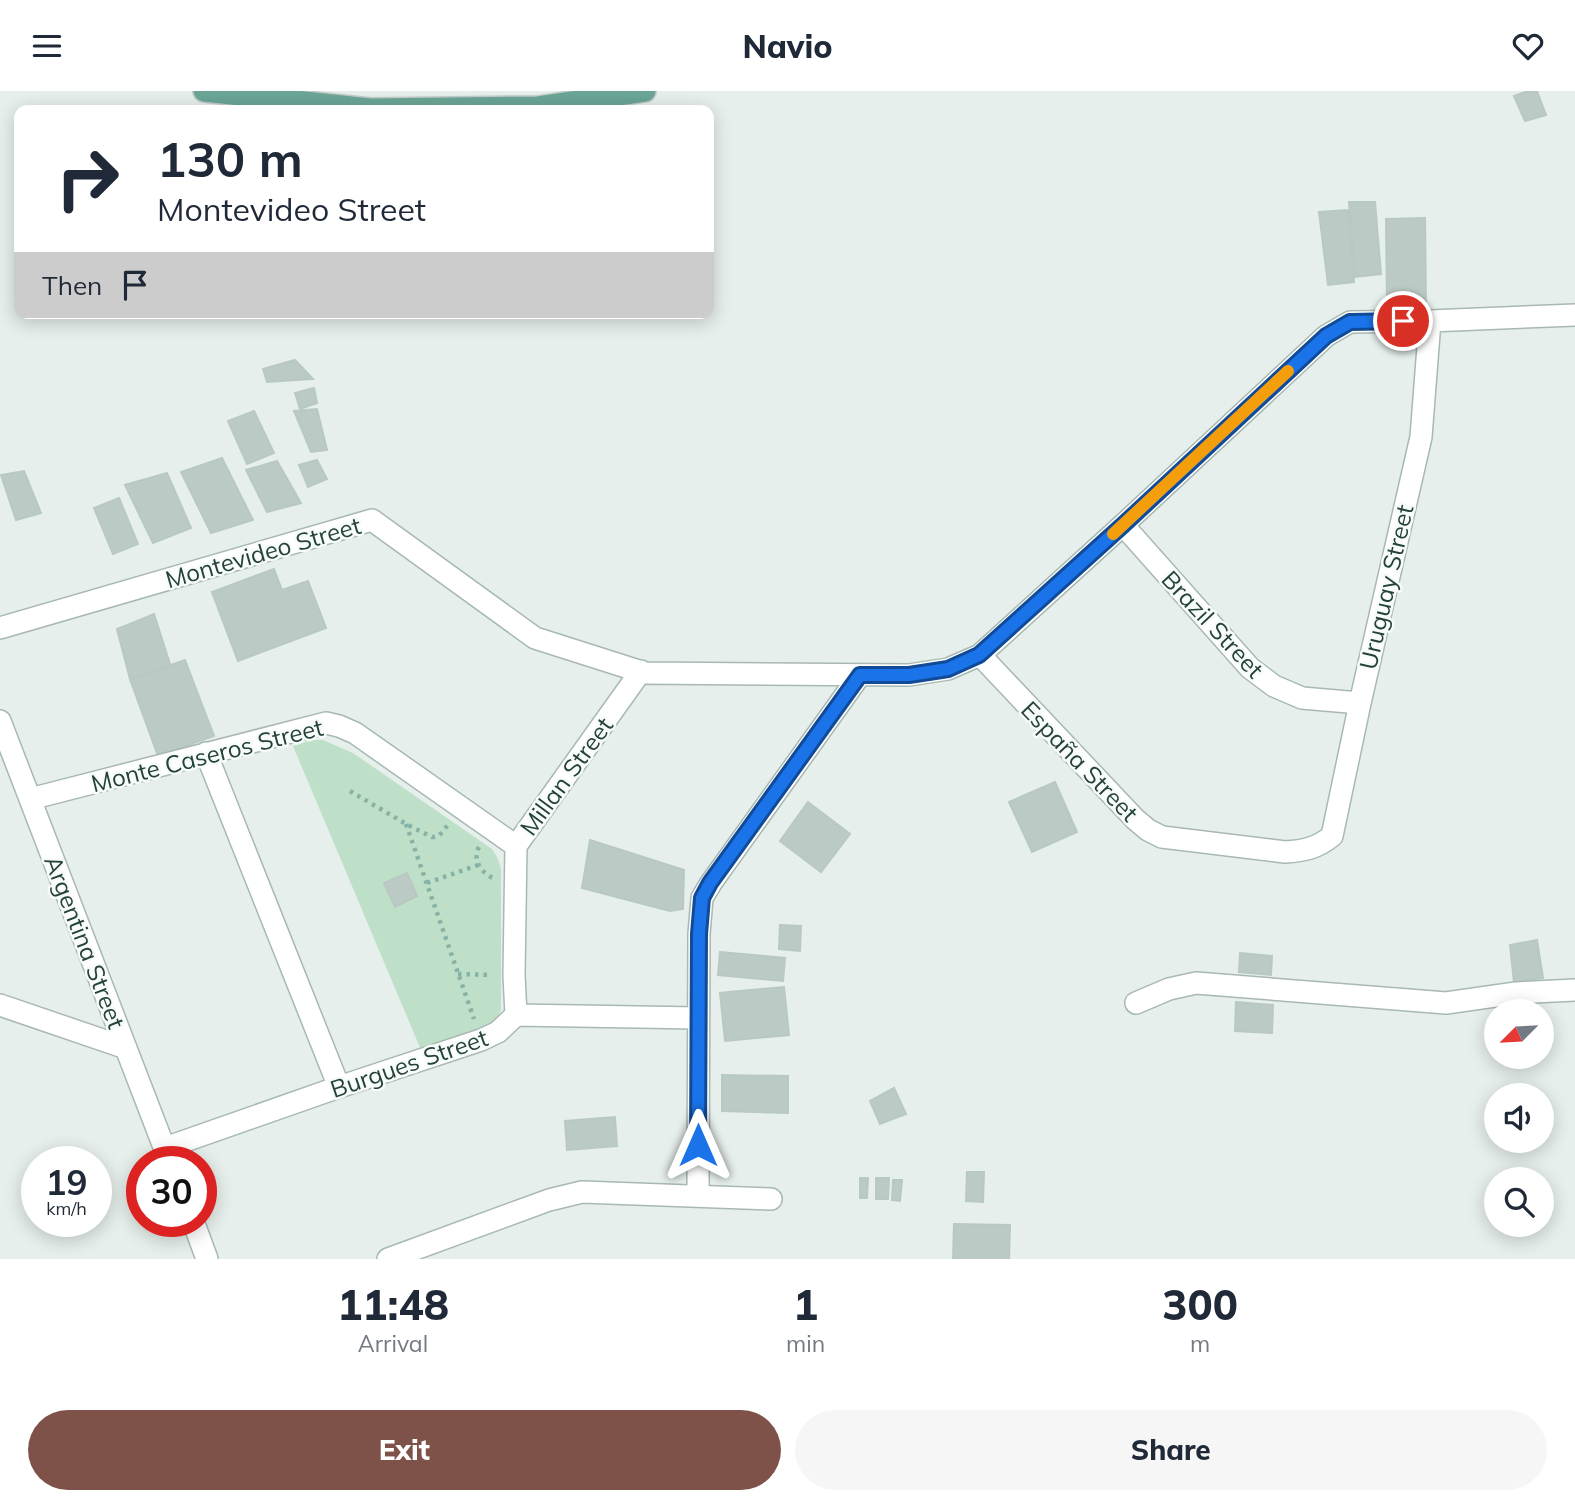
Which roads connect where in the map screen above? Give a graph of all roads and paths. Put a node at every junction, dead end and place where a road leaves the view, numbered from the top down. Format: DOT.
graph roads {
  1 [pos="204,91"];
  2 [pos="645,91"];
  3 [pos="333,105"];
  4 [pos="551,105"];
  5 [pos="1575,315"];
  6 [pos="1430,321"];
  7 [pos="1123,525"];
  8 [pos="0,628"];
  9 [pos="979,655"];
  10 [pos="641,671"];
  11 [pos="860,675"];
  12 [pos="1360,703"];
  13 [pos="0,723"];
  14 [pos="206,753"];
  15 [pos="350,791"];
  16 [pos="30,799"];
  17 [pos="462,808"];
  18 [pos="406,824"];
  19 [pos="489,827"];
  20 [pos="516,846"];
  21 [pos="1319,846"];
  22 [pos="478,865"];
  23 [pos="427,883"];
  24 [pos="514,884"];
  25 [pos="458,974"];
  26 [pos="514,975"];
  27 [pos="1575,990"];
  28 [pos="1136,1003"];
  29 [pos="0,1005"];
  30 [pos="516,1015"];
  31 [pos="698,1018"];
  32 [pos="481,1040"];
  33 [pos="126,1048"];
  34 [pos="339,1087"];
  35 [pos="164,1146"];
  36 [pos="190,1146"];
  37 [pos="698,1196"];
  38 [pos="771,1199"];
  39 [pos="199,1237"];
  40 [pos="207,1259"];
  41 [pos="388,1259"];
  1 -- 3 [label="main road"];
  2 -- 4 [label="main road"];
  5 -- 6 [label="street, Montevideo Street"];
  6 -- 7 [label="street, Montevideo Street"];
  6 -- 12 [label="street, Uruguay Street"];
  7 -- 9 [label="street, Montevideo Street"];
  7 -- 12 [label="street, Brazil Street"];
  8 -- 10 [label="street, Montevideo Street"];
  9 -- 11 [label="street, Montevideo Street"];
  9 -- 21 [label="street, España Street"];
  10 -- 11 [label="street, Montevideo Street"];
  10 -- 20 [label="street, Millan Street"];
  11 -- 31 [label="street"];
  12 -- 21 [label="street, Uruguay Street"];
  13 -- 16 [label="street, Argentina Street"];
  14 -- 16 [label="street, Monte Caseros Street"];
  14 -- 17 [label="street, Monte Caseros Street"];
  14 -- 34 [label="street"];
  15 -- 18 [label="path"];
  16 -- 33 [label="street, Argentina Street"];
  17 -- 18 [label="path"];
  17 -- 19 [label="street, Monte Caseros Street"];
  18 -- 23 [label="path"];
  19 -- 20 [label="street, Monte Caseros Street"];
  19 -- 22 [label="path"];
  20 -- 24 [label="street, Millan Street"];
  22 -- 23 [label="path"];
  22 -- 24 [label="path"];
  23 -- 25 [label="path"];
  24 -- 26 [label="street, Millan Street"];
  25 -- 26 [label="path"];
  25 -- 32 [label="path"];
  26 -- 30 [label="street, Millan Street"];
  27 -- 28 [label="street"];
  29 -- 33 [label="street"];
  30 -- 31 [label="street, Burgues Street"];
  30 -- 32 [label="street, Burgues Street"];
  31 -- 37 [label="street"];
  32 -- 34 [label="street, Burgues Street"];
  33 -- 35 [label="street, Argentina Street"];
  34 -- 36 [label="street, Burgues Street"];
  37 -- 38 [label="street"];
  37 -- 41 [label="street"];
  39 -- 40 [label="street"];
}
